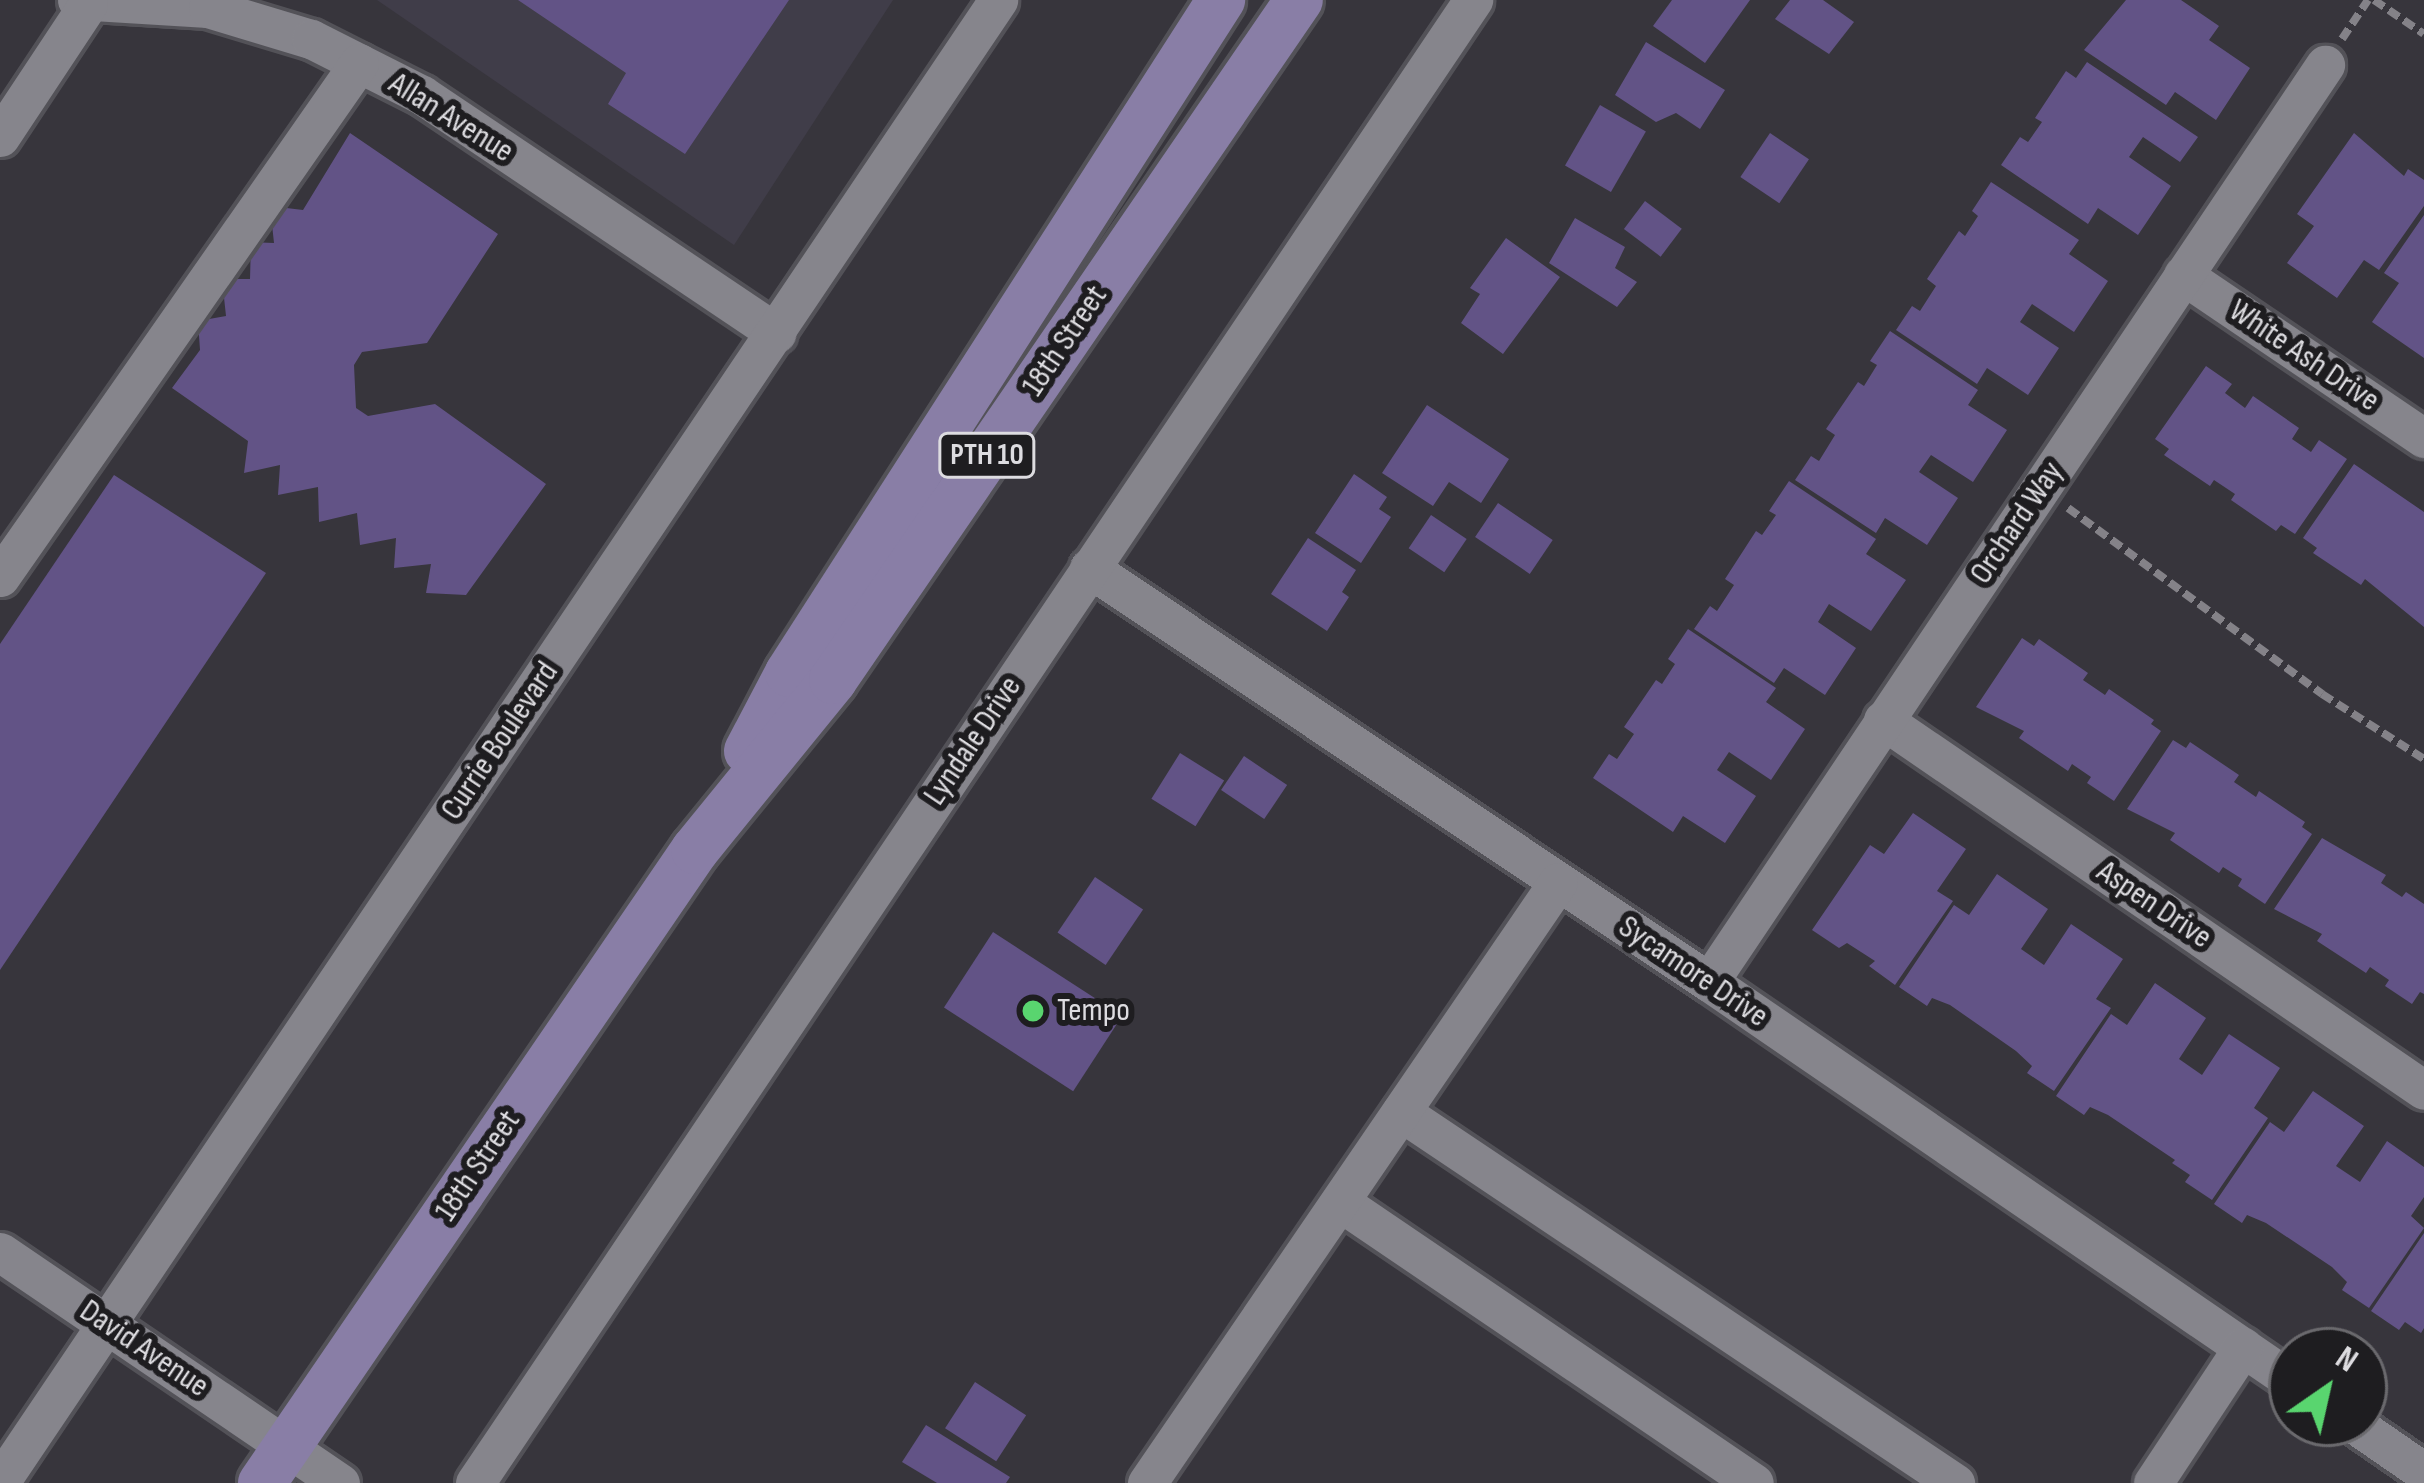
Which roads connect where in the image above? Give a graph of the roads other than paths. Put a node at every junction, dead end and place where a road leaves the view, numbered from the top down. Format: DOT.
graph roads {
  1 [pos="998,0"];
  2 [pos="1221,0"];
  3 [pos="1299,0"];
  4 [pos="1473,0"];
  5 [pos="82,2"];
  6 [pos="359,63"];
  7 [pos="2325,65"];
  8 [pos="0,136"];
  9 [pos="2183,275"];
  10 [pos="776,333"];
  11 [pos="2424,438"];
  12 [pos="1089,568"];
  13 [pos="0,577"];
  14 [pos="1883,720"];
  15 [pos="695,850"];
  16 [pos="1558,882"];
  17 [pos="1709,982"];
  18 [pos="2424,1090"];
  19 [pos="1401,1112"];
  20 [pos="1340,1202"];
  21 [pos="0,1252"];
  22 [pos="107,1323"];
  23 [pos="2243,1347"];
  24 [pos="2268,1364"];
  25 [pos="2388,1447"];
  26 [pos="5,1464"];
  27 [pos="274,1464"];
  28 [pos="2424,1472"];
  29 [pos="340,1483"];
  30 [pos="475,1483"];
  31 [pos="1147,1483"];
  32 [pos="1754,1483"];
  33 [pos="1955,1483"];
  34 [pos="2153,1483"];
  1 -- 10 [label="street, Currie Boulevard"];
  2 -- 15 [label="main road, 18th Street / PTH 10"];
  3 -- 15 [label="main road, 18th Street / PTH 10"];
  4 -- 12 [label="street, Lyndale Drive"];
  5 -- 6 [label="street, Allan Avenue"];
  5 -- 8 [label="street"];
  6 -- 10 [label="street, Allan Avenue"];
  6 -- 13 [label="street"];
  7 -- 9 [label="street, Orchard Way"];
  9 -- 11 [label="street, White Ash Drive"];
  9 -- 14 [label="street, Orchard Way"];
  10 -- 22 [label="street, Currie Boulevard"];
  12 -- 16 [label="street, Sycamore Drive"];
  12 -- 30 [label="street, Lyndale Drive"];
  14 -- 17 [label="street, Orchard Way"];
  14 -- 18 [label="street, Aspen Drive"];
  15 -- 27 [label="main road, 18th Street / PTH 10"];
  16 -- 17 [label="street, Sycamore Drive"];
  16 -- 19 [label="street"];
  17 -- 23 [label="street, Sycamore Drive"];
  19 -- 20 [label="street"];
  19 -- 33 [label="street"];
  20 -- 31 [label="street"];
  20 -- 32 [label="street"];
  21 -- 22 [label="street, David Avenue"];
  22 -- 26 [label="street, Currie Boulevard"];
  22 -- 27 [label="street, David Avenue"];
  23 -- 24 [label="street, Sycamore Drive"];
  23 -- 34 [label="street"];
  25 -- 28 [label="street"];
  27 -- 29 [label="street, David Avenue"];
}
